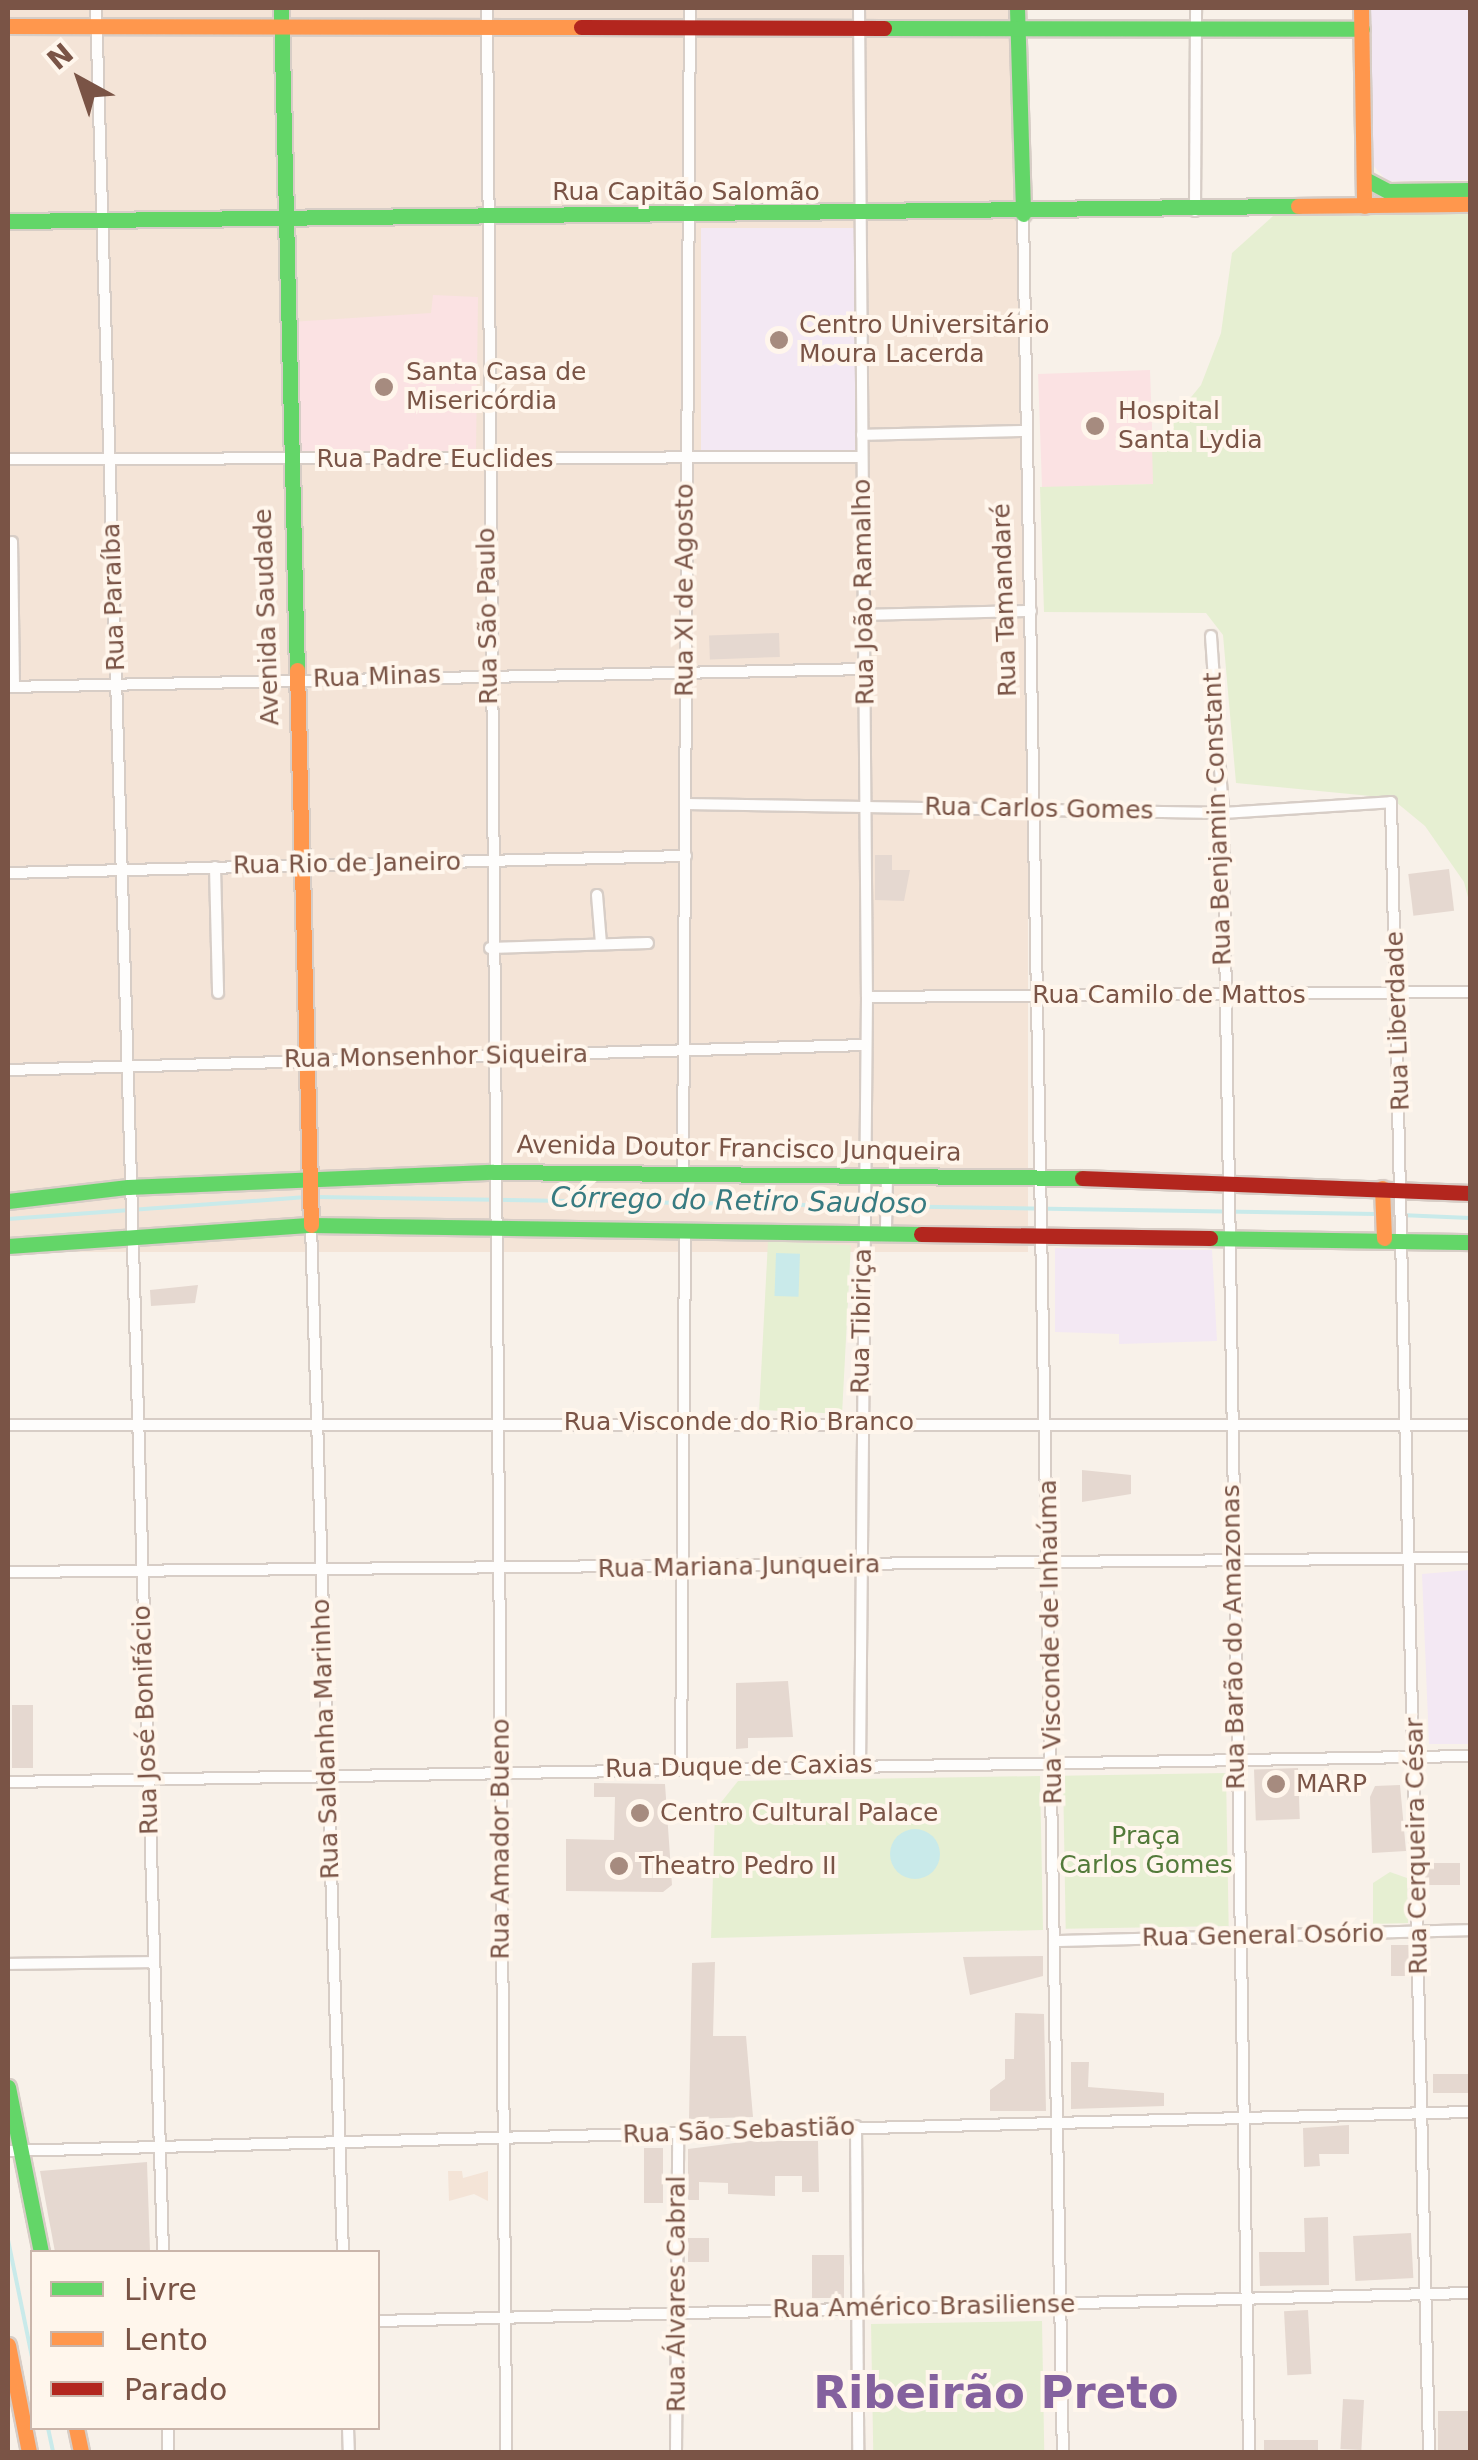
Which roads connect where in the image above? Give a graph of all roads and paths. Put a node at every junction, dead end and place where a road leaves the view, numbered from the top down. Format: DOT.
graph roads {
  1 [pos="96,8"];
  2 [pos="281,8"];
  3 [pos="690,8"];
  4 [pos="860,8"];
  5 [pos="1017,8"];
  6 [pos="1196,8"];
  7 [pos="1361,8"];
  8 [pos="487,16"];
  9 [pos="97,25"];
  10 [pos="281,25"];
  11 [pos="690,25"];
  12 [pos="860,25"];
  13 [pos="1018,25"];
  14 [pos="8,26"];
  15 [pos="1196,26"];
  16 [pos="1362,29"];
  17 [pos="1365,179"];
  18 [pos="1470,190"];
  19 [pos="1470,204"];
  20 [pos="1364,206"];
  21 [pos="1195,212"];
  22 [pos="1023,214"];
  23 [pos="864,216"];
  24 [pos="689,217"];
  25 [pos="488,218"];
  26 [pos="102,220"];
  27 [pos="285,220"];
  28 [pos="8,221"];
  29 [pos="1026,431"];
  30 [pos="862,436"];
  31 [pos="487,457"];
  32 [pos="862,457"];
  33 [pos="686,458"];
  34 [pos="8,459"];
  35 [pos="110,459"];
  36 [pos="287,460"];
  37 [pos="12,542"];
  38 [pos="1031,611"];
  39 [pos="866,614"];
  40 [pos="1211,636"];
  41 [pos="866,668"];
  42 [pos="683,672"];
  43 [pos="489,674"];
  44 [pos="295,680"];
  45 [pos="116,685"];
  46 [pos="11,687"];
  47 [pos="1391,802"];
  48 [pos="686,804"];
  49 [pos="866,804"];
  50 [pos="1036,810"];
  51 [pos="1223,813"];
  52 [pos="686,856"];
  53 [pos="491,861"];
  54 [pos="299,865"];
  55 [pos="216,868"];
  56 [pos="122,870"];
  57 [pos="8,873"];
  58 [pos="597,895"];
  59 [pos="648,943"];
  60 [pos="602,944"];
  61 [pos="490,948"];
  62 [pos="1398,992"];
  63 [pos="1470,992"];
  64 [pos="218,994"];
  65 [pos="1039,995"];
  66 [pos="867,997"];
  67 [pos="1224,1000"];
  68 [pos="866,1044"];
  69 [pos="684,1052"];
  70 [pos="492,1056"];
  71 [pos="306,1058"];
  72 [pos="128,1065"];
  73 [pos="8,1070"];
  74 [pos="682,1172"];
  75 [pos="493,1177"];
  76 [pos="862,1181"];
  77 [pos="886,1181"];
  78 [pos="310,1183"];
  79 [pos="1044,1184"];
  80 [pos="1225,1188"];
  81 [pos="1470,1193"];
  82 [pos="128,1194"];
  83 [pos="1382,1194"];
  84 [pos="1404,1195"];
  85 [pos="8,1200"];
  86 [pos="493,1218"];
  87 [pos="311,1220"];
  88 [pos="862,1222"];
  89 [pos="886,1223"];
  90 [pos="1043,1227"];
  91 [pos="130,1229"];
  92 [pos="1225,1229"];
  93 [pos="684,1230"];
  94 [pos="1384,1234"];
  95 [pos="1406,1234"];
  96 [pos="1470,1242"];
  97 [pos="8,1246"];
  98 [pos="497,1422"];
  99 [pos="861,1422"];
  100 [pos="318,1423"];
  101 [pos="682,1423"];
  102 [pos="1047,1423"];
  103 [pos="8,1424"];
  104 [pos="139,1424"];
  105 [pos="1410,1424"];
  106 [pos="1232,1425"];
  107 [pos="1470,1425"];
  108 [pos="1470,1558"];
  109 [pos="1413,1559"];
  110 [pos="1233,1563"];
  111 [pos="1049,1564"];
  112 [pos="862,1566"];
  113 [pos="682,1568"];
  114 [pos="500,1569"];
  115 [pos="321,1571"];
  116 [pos="8,1572"];
  117 [pos="142,1572"];
  118 [pos="1470,1756"];
  119 [pos="1416,1758"];
  120 [pos="1236,1760"];
  121 [pos="1052,1763"];
  122 [pos="860,1766"];
  123 [pos="681,1768"];
  124 [pos="500,1772"];
  125 [pos="328,1775"];
  126 [pos="148,1778"];
  127 [pos="8,1782"];
  128 [pos="1470,1930"];
  129 [pos="1418,1932"];
  130 [pos="1240,1937"];
  131 [pos="1056,1941"];
  132 [pos="153,1962"];
  133 [pos="8,1964"];
  134 [pos="8,2087"];
  135 [pos="1470,2112"];
  136 [pos="1423,2113"];
  137 [pos="1246,2118"];
  138 [pos="1059,2123"];
  139 [pos="856,2126"];
  140 [pos="678,2134"];
  141 [pos="504,2139"];
  142 [pos="338,2142"];
  143 [pos="160,2149"];
  144 [pos="12,2151"];
  145 [pos="40,2250"];
  146 [pos="163,2250"];
  147 [pos="343,2250"];
  148 [pos="1470,2293"];
  149 [pos="1426,2294"];
  150 [pos="1248,2298"];
  151 [pos="1061,2304"];
  152 [pos="858,2310"];
  153 [pos="678,2313"];
  154 [pos="505,2318"];
  155 [pos="380,2321"];
  156 [pos="8,2345"];
  157 [pos="29,2452"];
  158 [pos="506,2452"];
  159 [pos="676,2452"];
  160 [pos="858,2452"];
  161 [pos="1063,2452"];
  162 [pos="1249,2452"];
  163 [pos="1429,2452"];
  1 -- 9 [label="street, Rua Paraíba"];
  2 -- 10 [label="main road, Avenida Saudade"];
  3 -- 11 [label="street, Rua XI de Agosto"];
  4 -- 12 [label="street, Rua João Ramalho"];
  5 -- 13 [label="main road, Rua Tamandaré"];
  6 -- 15 [label="street"];
  7 -- 16 [label="main road"];
  8 -- 10 [label="main road"];
  8 -- 11 [label="main road"];
  8 -- 25 [label="street, Rua São Paulo"];
  9 -- 10 [label="main road"];
  9 -- 14 [label="main road"];
  9 -- 26 [label="street, Rua Paraíba"];
  10 -- 27 [label="main road, Avenida Saudade"];
  11 -- 12 [label="main road"];
  11 -- 24 [label="street, Rua XI de Agosto"];
  12 -- 13 [label="main road"];
  12 -- 23 [label="street, Rua João Ramalho"];
  13 -- 15 [label="main road"];
  13 -- 22 [label="main road, Rua Tamandaré"];
  15 -- 16 [label="main road"];
  15 -- 21 [label="street"];
  16 -- 17 [label="main road"];
  17 -- 18 [label="main road"];
  17 -- 20 [label="main road"];
  19 -- 20 [label="main road, Rua Capitão Salomão"];
  20 -- 21 [label="main road, Rua Capitão Salomão"];
  21 -- 22 [label="main road, Rua Capitão Salomão"];
  22 -- 23 [label="main road, Rua Capitão Salomão"];
  22 -- 29 [label="street, Rua Tamandaré"];
  23 -- 24 [label="main road, Rua Capitão Salomão"];
  23 -- 30 [label="street, Rua João Ramalho"];
  24 -- 25 [label="main road, Rua Capitão Salomão"];
  24 -- 33 [label="street, Rua XI de Agosto"];
  25 -- 27 [label="main road, Rua Capitão Salomão"];
  25 -- 31 [label="street, Rua São Paulo"];
  26 -- 27 [label="main road, Rua Capitão Salomão"];
  26 -- 28 [label="main road, Rua Capitão Salomão"];
  26 -- 35 [label="street, Rua Paraíba"];
  27 -- 36 [label="main road, Avenida Saudade"];
  29 -- 30 [label="street"];
  29 -- 38 [label="street, Rua Tamandaré"];
  30 -- 32 [label="street, Rua João Ramalho"];
  31 -- 33 [label="street, Rua Padre Euclides"];
  31 -- 36 [label="street, Rua Padre Euclides"];
  31 -- 43 [label="street, Rua São Paulo"];
  32 -- 33 [label="street, Rua Padre Euclides"];
  32 -- 39 [label="street, Rua João Ramalho"];
  33 -- 42 [label="street, Rua XI de Agosto"];
  34 -- 35 [label="street, Rua Padre Euclides"];
  35 -- 36 [label="street, Rua Padre Euclides"];
  35 -- 45 [label="street, Rua Paraíba"];
  36 -- 44 [label="main road, Avenida Saudade"];
  37 -- 46 [label="street"];
  38 -- 39 [label="street"];
  38 -- 50 [label="street, Rua Tamandaré"];
  39 -- 41 [label="street, Rua João Ramalho"];
  40 -- 51 [label="street, Rua Benjamin Constant"];
  41 -- 42 [label="street, Rua Minas"];
  41 -- 49 [label="street, Rua João Ramalho"];
  42 -- 43 [label="street, Rua Minas"];
  42 -- 48 [label="street, Rua XI de Agosto"];
  43 -- 44 [label="street, Rua Minas"];
  43 -- 53 [label="street, Rua São Paulo"];
  44 -- 45 [label="street, Rua Minas"];
  44 -- 54 [label="main road, Avenida Saudade"];
  45 -- 46 [label="street, Rua Minas"];
  45 -- 56 [label="street, Rua Paraíba"];
  47 -- 51 [label="street, Rua Carlos Gomes"];
  47 -- 62 [label="street, Rua Liberdade"];
  48 -- 49 [label="street, Rua Carlos Gomes"];
  48 -- 52 [label="street, Rua XI de Agosto"];
  49 -- 50 [label="street, Rua Carlos Gomes"];
  49 -- 66 [label="street, Rua João Ramalho"];
  50 -- 51 [label="street, Rua Carlos Gomes"];
  50 -- 65 [label="street, Rua Tamandaré"];
  51 -- 67 [label="street, Rua Benjamin Constant"];
  52 -- 53 [label="street, Rua Rio de Janeiro"];
  52 -- 69 [label="street, Rua XI de Agosto"];
  53 -- 54 [label="street, Rua Rio de Janeiro"];
  53 -- 61 [label="street, Rua São Paulo"];
  54 -- 55 [label="street, Rua Rio de Janeiro"];
  54 -- 71 [label="main road, Avenida Saudade"];
  55 -- 56 [label="street, Rua Rio de Janeiro"];
  55 -- 64 [label="street"];
  56 -- 57 [label="street, Rua Rio de Janeiro"];
  56 -- 72 [label="street, Rua Paraíba"];
  58 -- 60 [label="street"];
  59 -- 60 [label="street"];
  60 -- 61 [label="street"];
  61 -- 70 [label="street, Rua São Paulo"];
  62 -- 63 [label="street, Rua Camilo de Mattos"];
  62 -- 67 [label="street, Rua Camilo de Mattos"];
  62 -- 84 [label="street, Rua Liberdade"];
  65 -- 66 [label="street, Rua Camilo de Mattos"];
  65 -- 67 [label="street, Rua Camilo de Mattos"];
  65 -- 79 [label="street, Rua Tamandaré"];
  66 -- 68 [label="street, Rua João Ramalho"];
  67 -- 80 [label="street, Rua Benjamin Constant"];
  68 -- 69 [label="street, Rua Monsenhor Siqueira"];
  68 -- 76 [label="street, Rua João Ramalho"];
  69 -- 70 [label="street, Rua Monsenhor Siqueira"];
  69 -- 74 [label="street, Rua XI de Agosto"];
  70 -- 71 [label="street, Rua Monsenhor Siqueira"];
  70 -- 75 [label="street, Rua São Paulo"];
  71 -- 72 [label="street, Rua Monsenhor Siqueira"];
  71 -- 78 [label="main road, Avenida Saudade"];
  72 -- 73 [label="street, Rua Monsenhor Siqueira"];
  72 -- 82 [label="street, Rua Paraíba"];
  74 -- 75 [label="main road, Avenida Doutor Francisco Junqueira"];
  74 -- 76 [label="main road, Avenida Doutor Francisco Junqueira"];
  75 -- 78 [label="main road, Avenida Doutor Francisco Junqueira"];
  75 -- 86 [label="street, Rua São Paulo"];
  76 -- 77 [label="main road, Avenida Doutor Francisco Junqueira"];
  76 -- 88 [label="street, Rua Tibiriça"];
  77 -- 79 [label="main road, Avenida Doutor Francisco Junqueira"];
  77 -- 89 [label="street, Rua Tibiriça"];
  78 -- 82 [label="main road, Avenida Doutor Francisco Junqueira"];
  78 -- 87 [label="main road, Avenida Saudade"];
  79 -- 80 [label="main road, Avenida Doutor Francisco Junqueira"];
  79 -- 90 [label="street, Rua Visconde de Inhaúma"];
  80 -- 83 [label="main road, Avenida Doutor Francisco Junqueira"];
  80 -- 92 [label="street, Rua Barão do Amazonas"];
  81 -- 84 [label="main road, Avenida Doutor Francisco Junqueira"];
  82 -- 85 [label="main road, Avenida Doutor Francisco Junqueira"];
  82 -- 91 [label="street, Rua José Bonifácio"];
  83 -- 84 [label="main road, Avenida Doutor Francisco Junqueira"];
  83 -- 94 [label="main road"];
  84 -- 95 [label="street, Rua Liberdade"];
  86 -- 87 [label="main road"];
  86 -- 93 [label="main road"];
  86 -- 98 [label="street, Rua Amador Bueno"];
  87 -- 91 [label="main road"];
  87 -- 100 [label="street, Rua Saldanha Marinho"];
  88 -- 89 [label="main road"];
  88 -- 93 [label="main road"];
  88 -- 99 [label="street, Rua Tibiriça"];
  89 -- 90 [label="main road"];
  90 -- 92 [label="main road"];
  90 -- 102 [label="street, Rua Visconde de Inhaúma"];
  91 -- 97 [label="main road"];
  91 -- 104 [label="street, Rua José Bonifácio"];
  92 -- 94 [label="main road"];
  92 -- 106 [label="street, Rua Barão do Amazonas"];
  93 -- 101 [label="street"];
  94 -- 95 [label="main road"];
  95 -- 96 [label="main road"];
  95 -- 105 [label="street, Rua Cerqueira César"];
  98 -- 100 [label="street, Rua Visconde do Rio Branco"];
  98 -- 101 [label="street, Rua Visconde do Rio Branco"];
  98 -- 114 [label="street, Rua Amador Bueno"];
  99 -- 101 [label="street, Rua Visconde do Rio Branco"];
  99 -- 102 [label="street, Rua Visconde do Rio Branco"];
  99 -- 112 [label="street, Rua Tibiriça"];
  100 -- 104 [label="street, Rua Visconde do Rio Branco"];
  100 -- 115 [label="street, Rua Saldanha Marinho"];
  101 -- 113 [label="street"];
  102 -- 106 [label="street, Rua Visconde do Rio Branco"];
  102 -- 111 [label="street, Rua Visconde de Inhaúma"];
  103 -- 104 [label="street, Rua Visconde do Rio Branco"];
  104 -- 117 [label="street, Rua José Bonifácio"];
  105 -- 106 [label="street, Rua Visconde do Rio Branco"];
  105 -- 107 [label="street, Rua Visconde do Rio Branco"];
  105 -- 109 [label="street, Rua Cerqueira César"];
  106 -- 110 [label="street, Rua Barão do Amazonas"];
  108 -- 109 [label="street, Rua Mariana Junqueira"];
  109 -- 110 [label="street, Rua Mariana Junqueira"];
  109 -- 119 [label="street, Rua Cerqueira César"];
  110 -- 111 [label="street, Rua Mariana Junqueira"];
  110 -- 120 [label="street, Rua Barão do Amazonas"];
  111 -- 112 [label="street, Rua Mariana Junqueira"];
  111 -- 121 [label="street, Rua Visconde de Inhaúma"];
  112 -- 113 [label="street, Rua Mariana Junqueira"];
  112 -- 122 [label="street, Rua Tibiriça"];
  113 -- 114 [label="street, Rua Mariana Junqueira"];
  113 -- 123 [label="street"];
  114 -- 115 [label="street, Rua Mariana Junqueira"];
  114 -- 124 [label="street, Rua Amador Bueno"];
  115 -- 117 [label="street, Rua Mariana Junqueira"];
  115 -- 125 [label="street, Rua Saldanha Marinho"];
  116 -- 117 [label="street, Rua Mariana Junqueira"];
  117 -- 126 [label="street, Rua José Bonifácio"];
  118 -- 119 [label="street, Rua Duque de Caxias"];
  119 -- 120 [label="street, Rua Duque de Caxias"];
  119 -- 129 [label="street, Rua Cerqueira César"];
  120 -- 121 [label="street, Rua Duque de Caxias"];
  120 -- 130 [label="street, Rua Barão do Amazonas"];
  121 -- 122 [label="street, Rua Duque de Caxias"];
  121 -- 131 [label="street, Rua Visconde de Inhaúma"];
  122 -- 123 [label="street, Rua Duque de Caxias"];
  123 -- 124 [label="street, Rua Duque de Caxias"];
  124 -- 125 [label="street, Rua Duque de Caxias"];
  124 -- 141 [label="street, Rua Amador Bueno"];
  125 -- 126 [label="street, Rua Duque de Caxias"];
  125 -- 142 [label="street, Rua Saldanha Marinho"];
  126 -- 127 [label="street, Rua Duque de Caxias"];
  126 -- 132 [label="street, Rua José Bonifácio"];
  128 -- 129 [label="street, Rua General Osório"];
  129 -- 130 [label="street, Rua General Osório"];
  129 -- 136 [label="street, Rua Cerqueira César"];
  130 -- 131 [label="street, Rua General Osório"];
  130 -- 137 [label="street, Rua Barão do Amazonas"];
  131 -- 138 [label="street, Rua Visconde de Inhaúma"];
  132 -- 133 [label="street"];
  132 -- 143 [label="street, Rua José Bonifácio"];
  134 -- 144 [label="main road"];
  135 -- 136 [label="street, Rua São Sebastião"];
  136 -- 137 [label="street, Rua São Sebastião"];
  136 -- 149 [label="street, Rua Cerqueira César"];
  137 -- 138 [label="street, Rua São Sebastião"];
  137 -- 150 [label="street, Rua Barão do Amazonas"];
  138 -- 139 [label="street, Rua São Sebastião"];
  138 -- 151 [label="street, Rua Visconde de Inhaúma"];
  139 -- 140 [label="street, Rua São Sebastião"];
  139 -- 152 [label="street"];
  140 -- 141 [label="street, Rua São Sebastião"];
  140 -- 153 [label="street, Rua Álvares Cabral"];
  141 -- 142 [label="street, Rua São Sebastião"];
  141 -- 154 [label="street, Rua Amador Bueno"];
  142 -- 143 [label="street, Rua São Sebastião"];
  142 -- 147 [label="street, Rua Saldanha Marinho"];
  143 -- 144 [label="street, Rua São Sebastião"];
  143 -- 146 [label="street, Rua José Bonifácio"];
  144 -- 145 [label="main road"];
  148 -- 149 [label="street, Rua Américo Brasiliense"];
  149 -- 150 [label="street, Rua Américo Brasiliense"];
  149 -- 163 [label="street, Rua Cerqueira César"];
  150 -- 151 [label="street, Rua Américo Brasiliense"];
  150 -- 162 [label="street, Rua Barão do Amazonas"];
  151 -- 152 [label="street, Rua Américo Brasiliense"];
  151 -- 161 [label="street, Rua Visconde de Inhaúma"];
  152 -- 153 [label="street, Rua Américo Brasiliense"];
  152 -- 160 [label="street"];
  153 -- 154 [label="street, Rua Américo Brasiliense"];
  153 -- 159 [label="street, Rua Álvares Cabral"];
  154 -- 155 [label="street, Rua Américo Brasiliense"];
  154 -- 158 [label="street, Rua Amador Bueno"];
  156 -- 157 [label="main road"];
}
